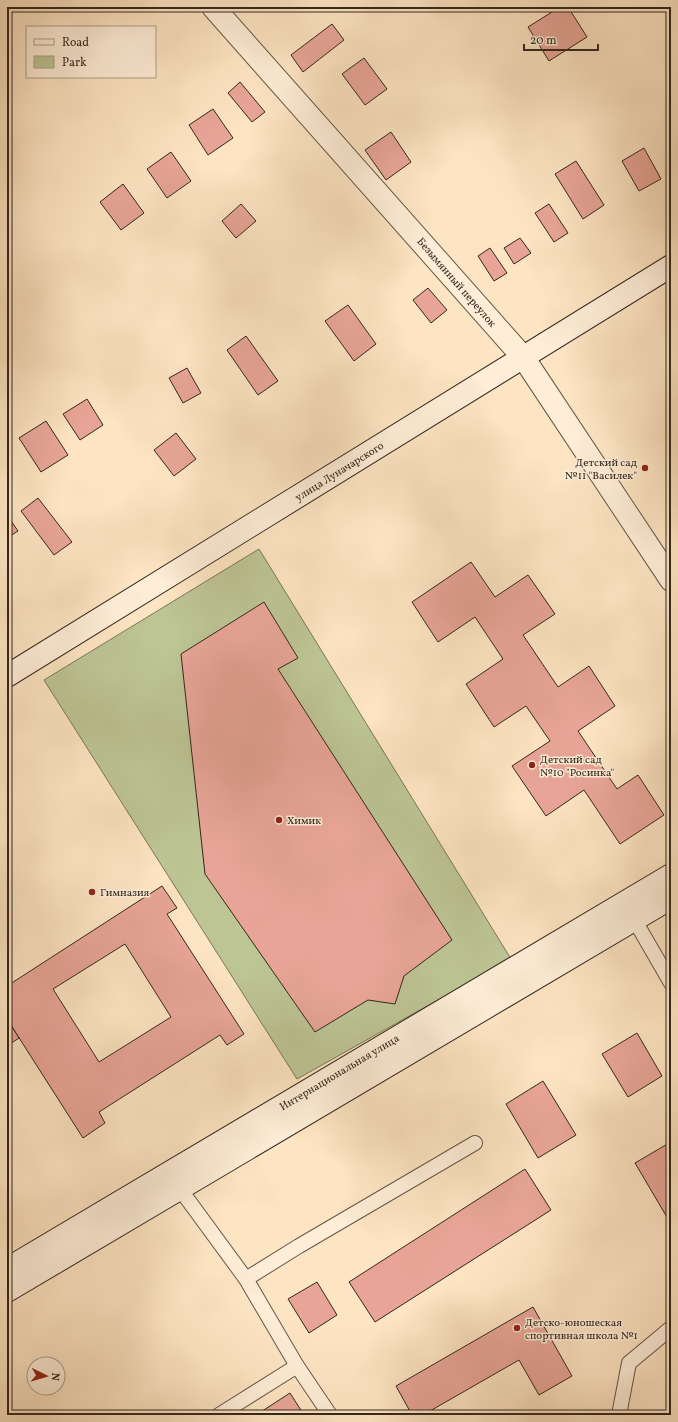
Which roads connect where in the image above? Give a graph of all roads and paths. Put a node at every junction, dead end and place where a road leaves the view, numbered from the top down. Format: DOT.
graph roads {
  1 [pos="213,7"];
  2 [pos="671,266"];
  3 [pos="523,357"];
  4 [pos="671,580"];
  5 [pos="7,676"];
  6 [pos="671,876"];
  7 [pos="671,898"];
  8 [pos="634,919"];
  9 [pos="671,983"];
  10 [pos="475,1143"];
  11 [pos="180,1189"];
  12 [pos="7,1269"];
  13 [pos="246,1279"];
  14 [pos="7,1291"];
  15 [pos="671,1328"];
  16 [pos="297,1366"];
  17 [pos="219,1415"];
  18 [pos="330,1415"];
  19 [pos="619,1415"];
  1 -- 3 [label="street, Безымянный переулок"];
  2 -- 3 [label="street, улица Луначарского"];
  3 -- 4 [label="street, Безымянный переулок"];
  3 -- 5 [label="street, улица Луначарского"];
  6 -- 12 [label="street, Интернациональная улица"];
  7 -- 8 [label="street, Интернациональная улица"];
  8 -- 9 [label="lane"];
  8 -- 11 [label="street, Интернациональная улица"];
  10 -- 13 [label="lane"];
  11 -- 13 [label="lane"];
  11 -- 14 [label="street, Интернациональная улица"];
  13 -- 16 [label="lane"];
  15 -- 19 [label="lane"];
  16 -- 17 [label="lane"];
  16 -- 18 [label="lane"];
}
